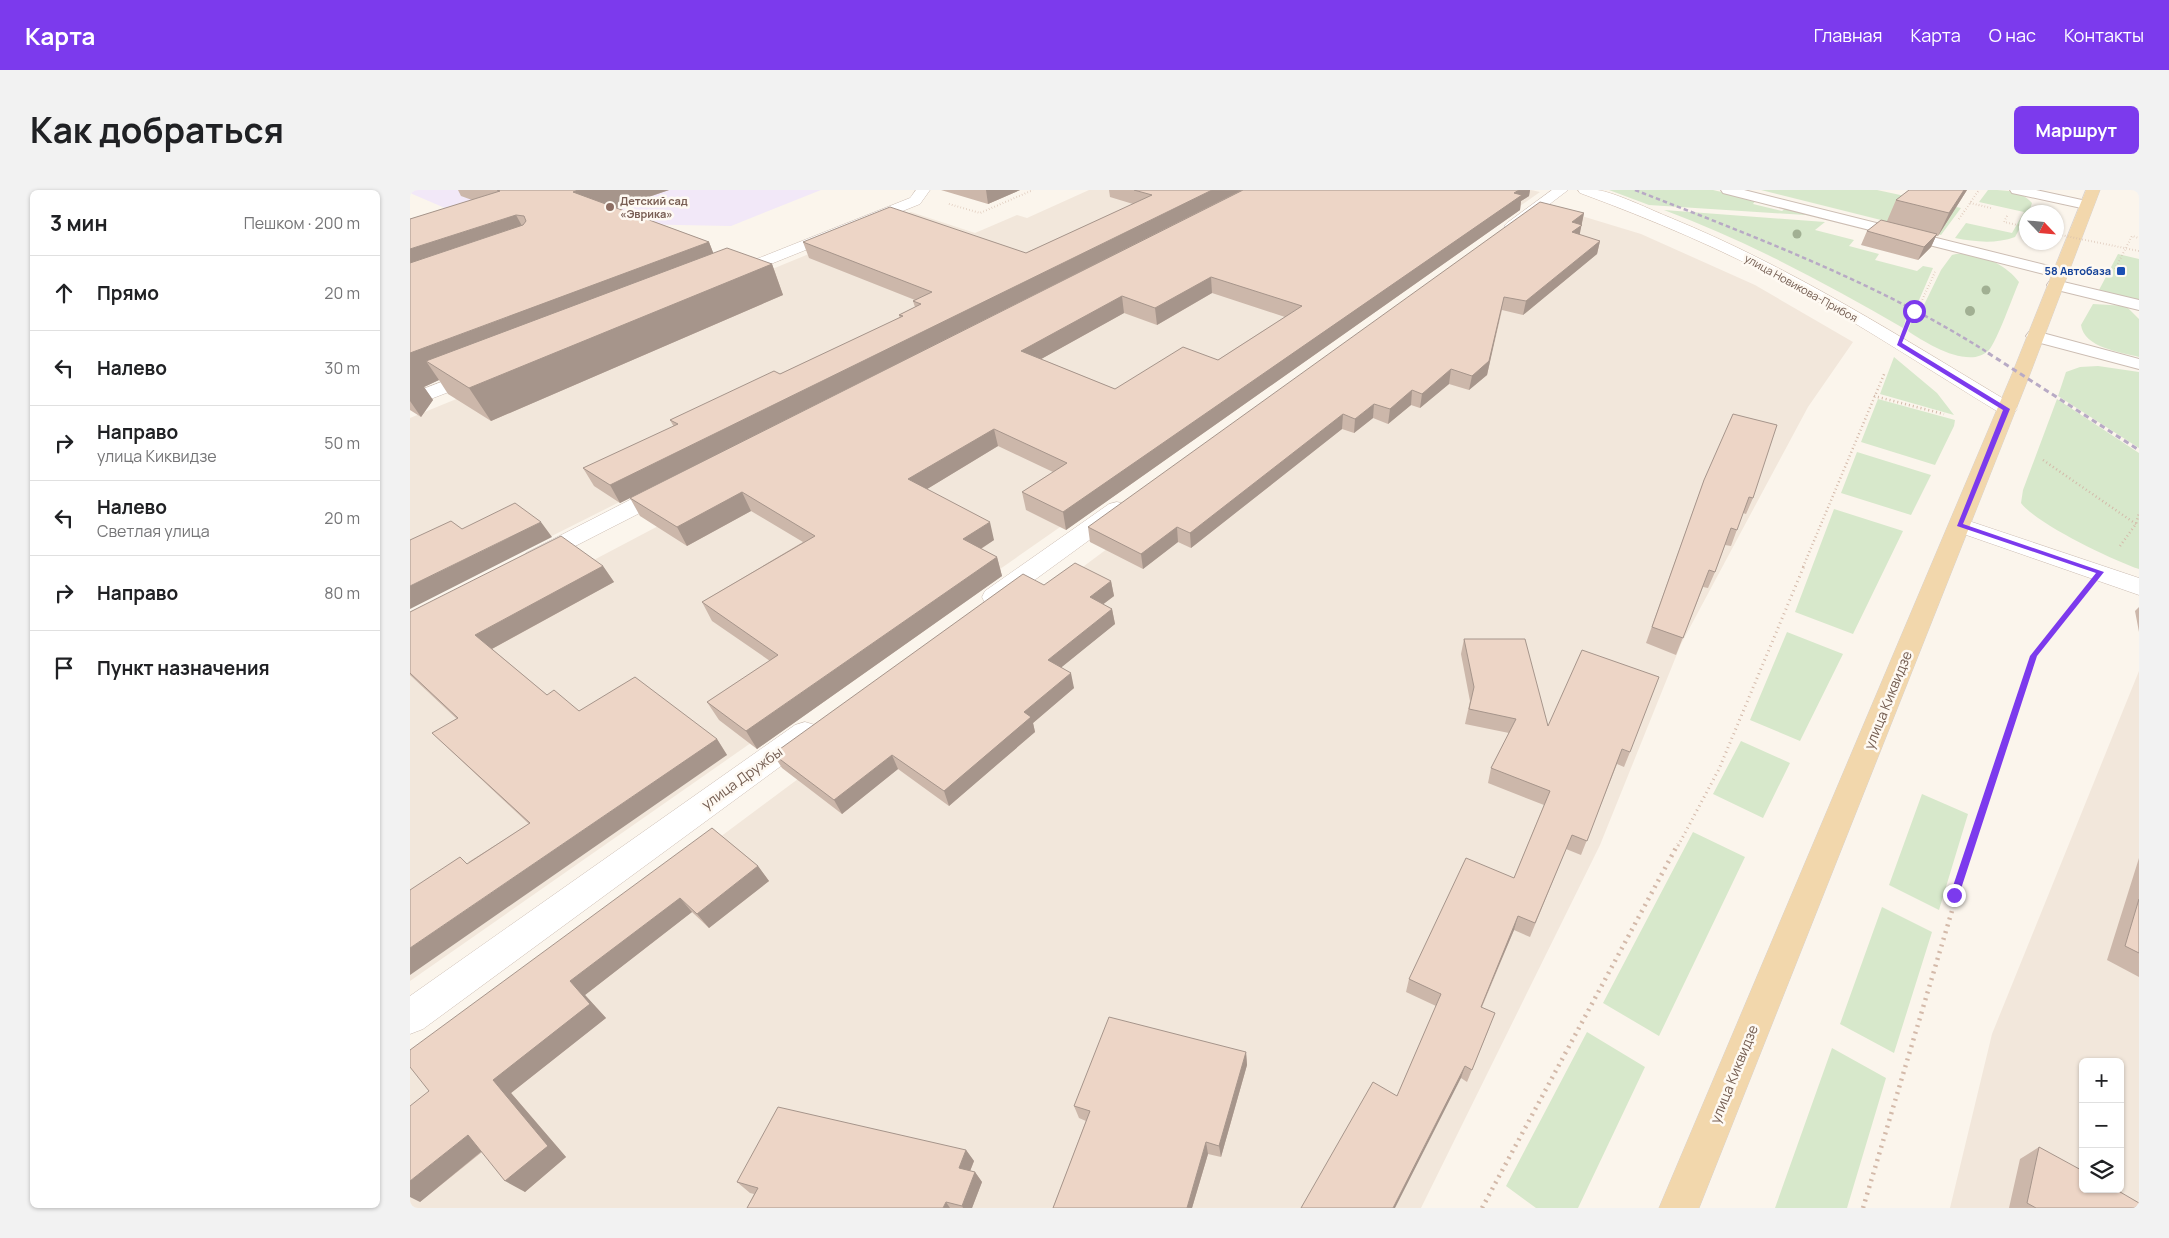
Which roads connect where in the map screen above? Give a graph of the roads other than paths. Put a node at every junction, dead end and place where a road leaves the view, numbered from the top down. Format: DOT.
graph roads {
  1 [pos="1561,190"];
  2 [pos="1585,190"];
  3 [pos="1728,190"];
  4 [pos="2017,190"];
  5 [pos="2093,190"];
  6 [pos="919,196"];
  7 [pos="2086,205"];
  8 [pos="1496,237"];
  9 [pos="2058,279"];
  10 [pos="713,281"];
  11 [pos="2139,305"];
  12 [pos="2035,336"];
  13 [pos="2139,364"];
  14 [pos="493,368"];
  15 [pos="410,401"];
  16 [pos="2007,409"];
  17 [pos="683,482"];
  18 [pos="1132,499"];
  19 [pos="1960,525"];
  20 [pos="516,568"];
  21 [pos="2139,587"];
  22 [pos="978,609"];
  23 [pos="824,720"];
  24 [pos="410,1017"];
  25 [pos="1679,1208"];
  1 -- 8 [label="street"];
  2 -- 16 [label="street, улица Новикова-Прибоя"];
  3 -- 9 [label="lane"];
  4 -- 7 [label="lane"];
  5 -- 7 [label="main road, улица Киквидзе"];
  6 -- 10 [label="street"];
  7 -- 9 [label="main road, улица Киквидзе"];
  9 -- 11 [label="lane"];
  9 -- 12 [label="main road, улица Киквидзе"];
  12 -- 13 [label="lane"];
  12 -- 16 [label="main road, улица Киквидзе"];
  14 -- 15 [label="street"];
  16 -- 19 [label="main road, улица Киквидзе"];
  17 -- 20 [label="street"];
  18 -- 22 [label="street"];
  19 -- 21 [label="street"];
  19 -- 25 [label="main road, улица Киквидзе"];
  23 -- 24 [label="street, улица Дружбы"];
}
